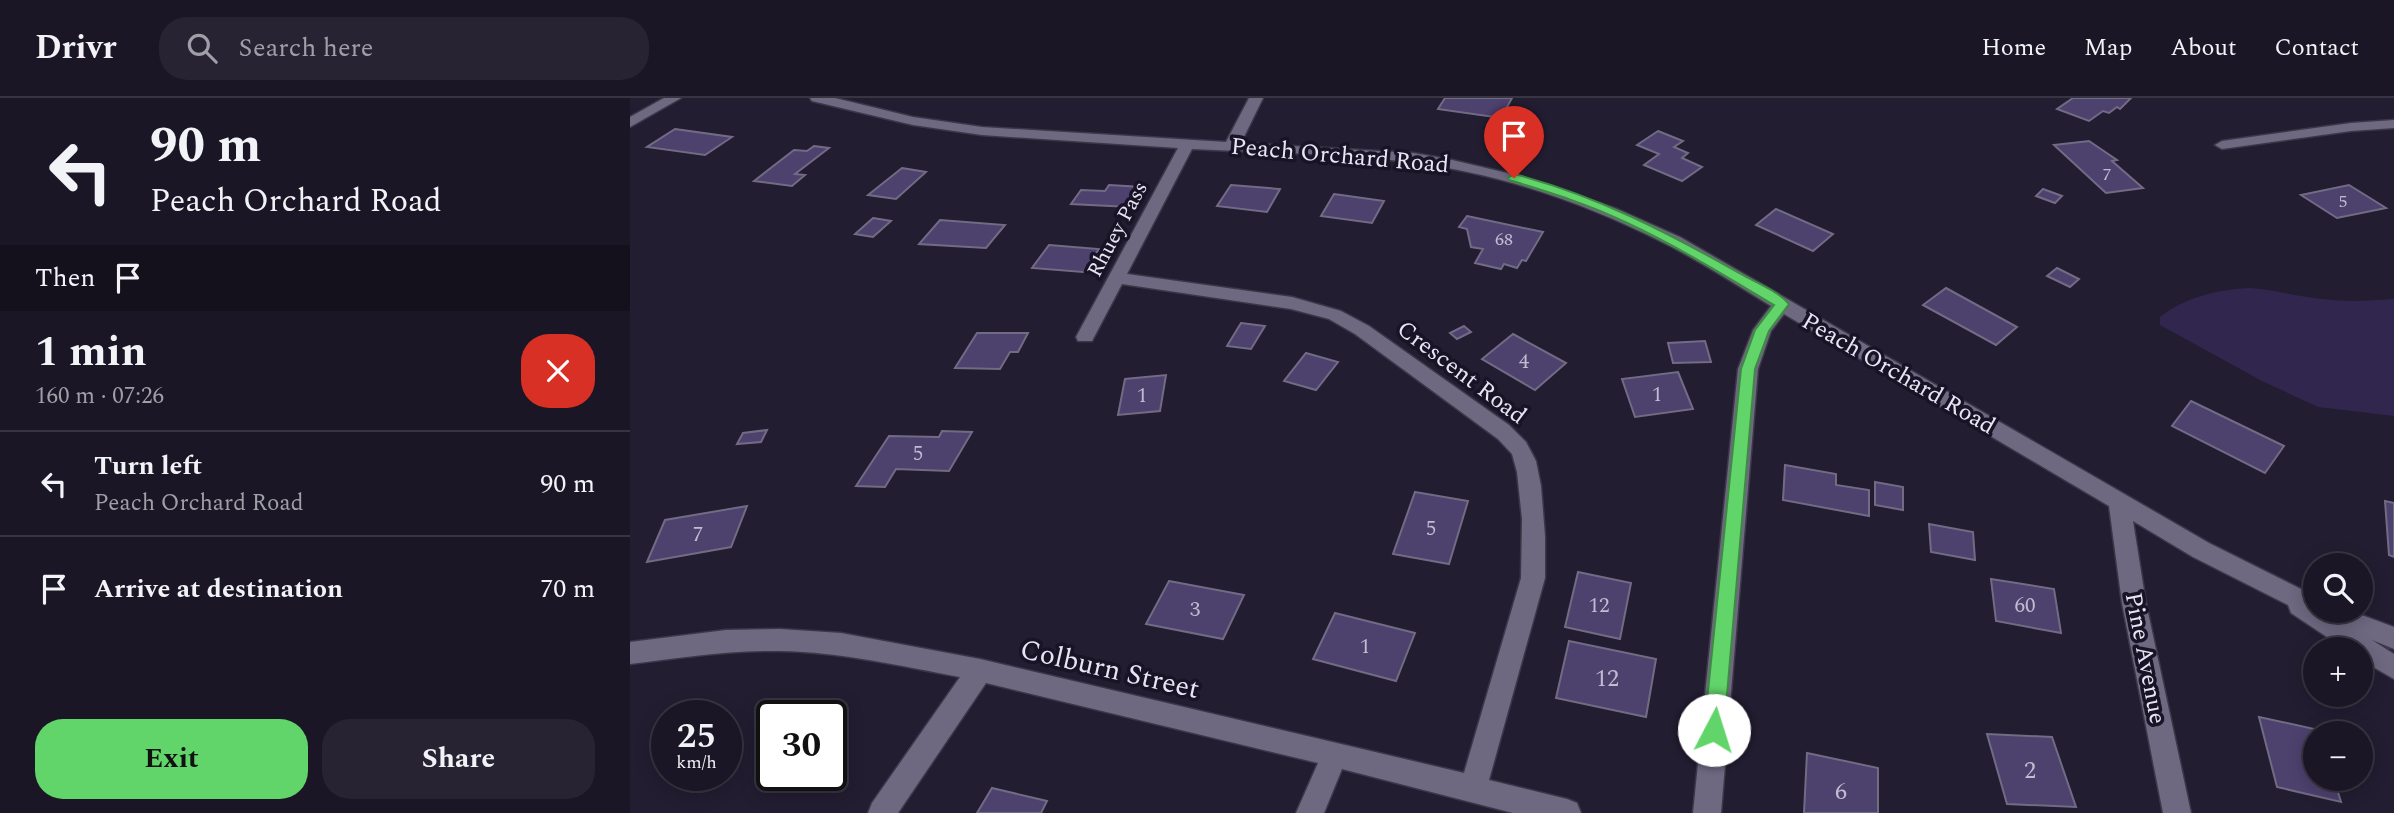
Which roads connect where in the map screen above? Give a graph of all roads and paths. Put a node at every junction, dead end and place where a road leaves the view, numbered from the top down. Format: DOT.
graph roads {
  1 [pos="674,98"];
  2 [pos="817,98"];
  3 [pos="1256,98"];
  4 [pos="630,123"];
  5 [pos="2394,124"];
  6 [pos="1188,143"];
  7 [pos="1232,145"];
  8 [pos="2221,145"];
  9 [pos="1116,278"];
  10 [pos="1783,304"];
  11 [pos="1085,337"];
  12 [pos="2119,502"];
  13 [pos="2266,584"];
  14 [pos="2303,601"];
  15 [pos="2355,623"];
  16 [pos="2394,638"];
  17 [pos="630,653"];
  18 [pos="2394,667"];
  19 [pos="980,670"];
  20 [pos="1335,754"];
  21 [pos="1473,788"];
  22 [pos="882,813"];
  23 [pos="1310,813"];
  24 [pos="1567,813"];
  25 [pos="1707,813"];
  26 [pos="2177,813"];
  1 -- 4 [label="street"];
  2 -- 6 [label="street, Peach Orchard Road"];
  3 -- 7 [label="street"];
  5 -- 8 [label="street"];
  6 -- 7 [label="street, Peach Orchard Road"];
  6 -- 9 [label="street, Rhuey Pass"];
  7 -- 10 [label="street, Peach Orchard Road"];
  9 -- 11 [label="street, Rhuey Pass"];
  9 -- 21 [label="street, Crescent Road"];
  10 -- 12 [label="street, Peach Orchard Road"];
  10 -- 25 [label="street"];
  12 -- 13 [label="street, Peach Orchard Road"];
  12 -- 26 [label="street, Pine Avenue"];
  13 -- 14 [label="street, Peach Orchard Road"];
  13 -- 18 [label="street, Peach Orchard Road"];
  15 -- 16 [label="street"];
  17 -- 19 [label="street, Colburn Street"];
  19 -- 20 [label="street, Colburn Street"];
  19 -- 22 [label="street"];
  20 -- 21 [label="street, Colburn Street"];
  20 -- 23 [label="street"];
  21 -- 24 [label="street, Colburn Street"];
}
